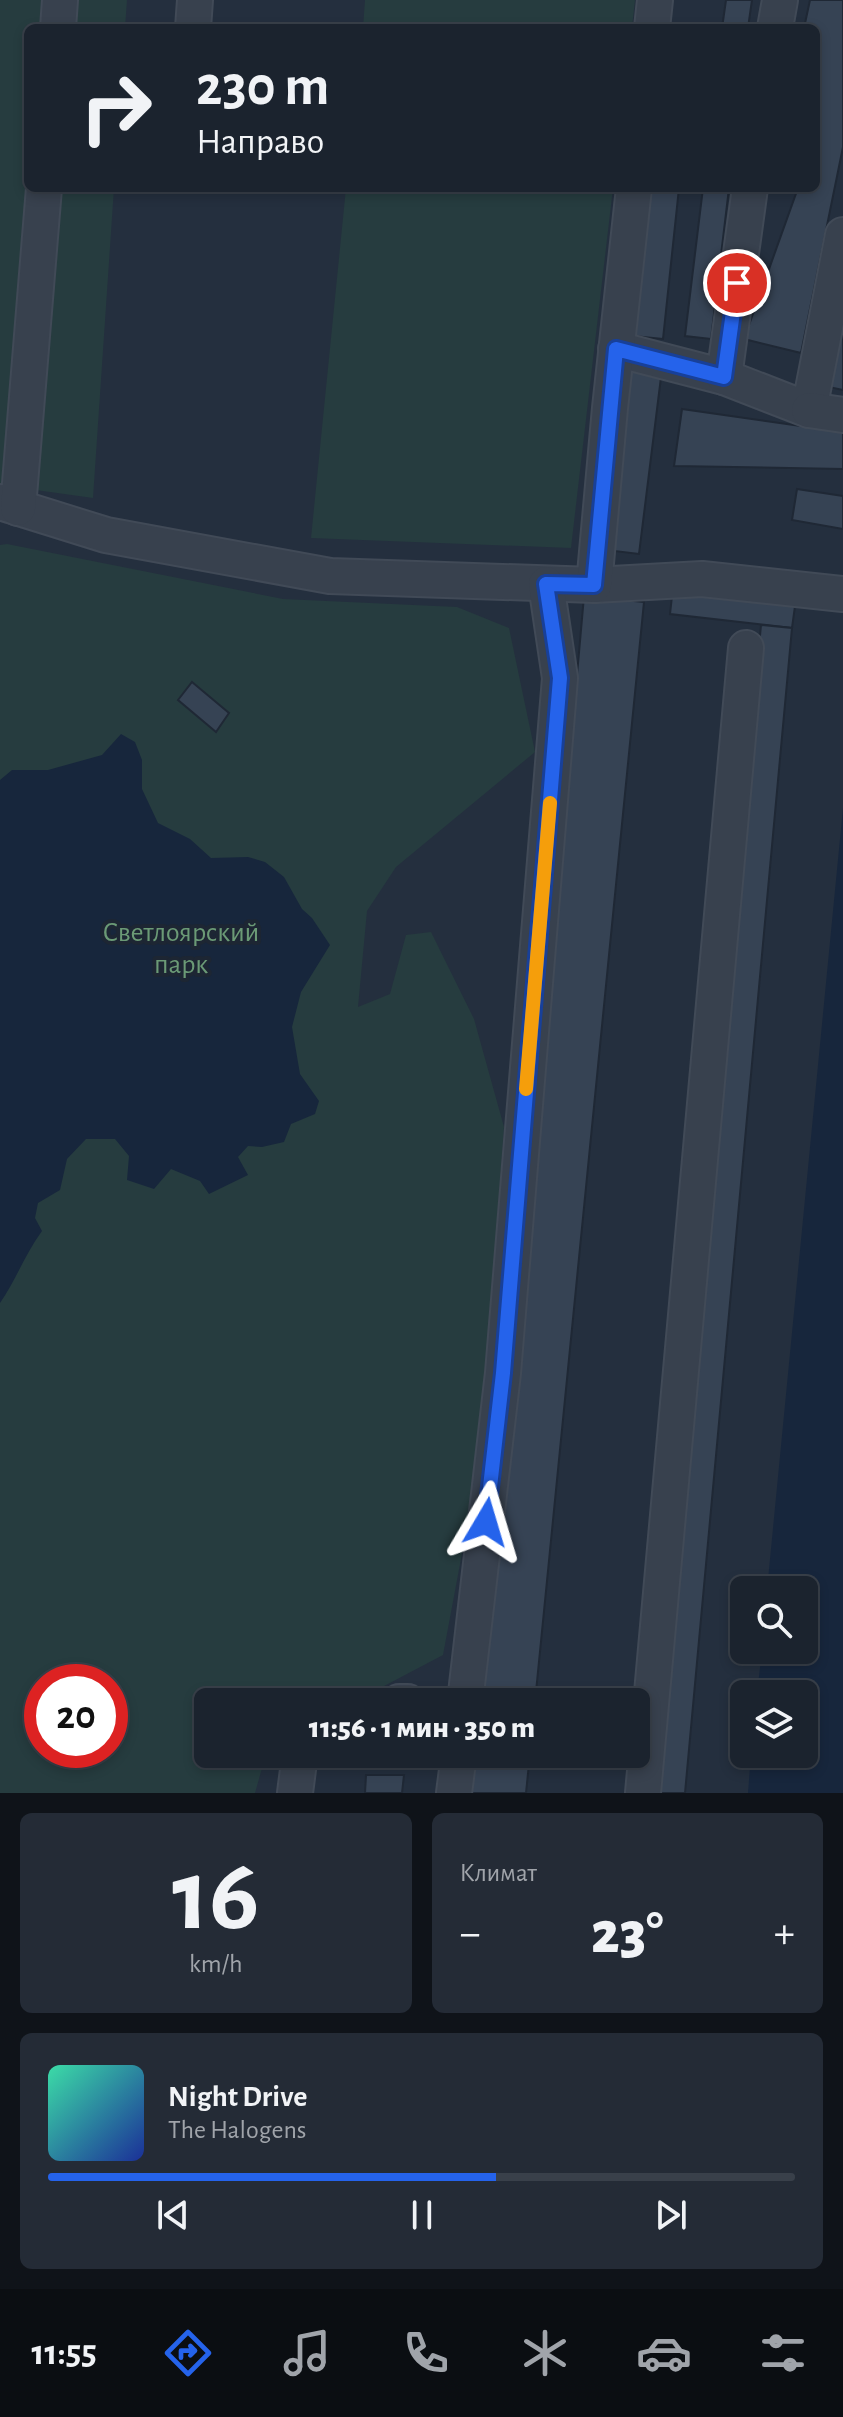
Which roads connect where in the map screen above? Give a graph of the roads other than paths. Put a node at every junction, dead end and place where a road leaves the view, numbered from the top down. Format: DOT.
graph roads {
  1 [pos="60,0"];
  2 [pos="195,0"];
  3 [pos="655,0"];
  4 [pos="780,0"];
  5 [pos="58,24"];
  6 [pos="193,24"];
  7 [pos="652,24"];
  8 [pos="776,24"];
  9 [pos="44,192"];
  10 [pos="634,192"];
  11 [pos="749,192"];
  12 [pos="843,235"];
  13 [pos="616,349"];
  14 [pos="724,377"];
  15 [pos="809,410"];
  16 [pos="843,415"];
  17 [pos="9,505"];
  18 [pos="546,584"];
  19 [pos="594,585"];
  20 [pos="843,594"];
  21 [pos="746,648"];
  22 [pos="467,1688"];
  23 [pos="298,1768"];
  24 [pos="457,1768"];
  25 [pos="295,1793"];
  26 [pos="454,1793"];
  27 [pos="643,1793"];
  1 -- 5 [label="street"];
  2 -- 6 [label="street"];
  3 -- 7 [label="street"];
  4 -- 8 [label="street"];
  9 -- 17 [label="street"];
  10 -- 13 [label="street"];
  11 -- 14 [label="street"];
  12 -- 15 [label="street"];
  13 -- 14 [label="street"];
  13 -- 19 [label="street"];
  14 -- 15 [label="street"];
  15 -- 16 [label="street"];
  17 -- 18 [label="street"];
  18 -- 19 [label="street"];
  18 -- 22 [label="street"];
  19 -- 20 [label="street"];
  21 -- 27 [label="street"];
  23 -- 25 [label="street"];
  24 -- 26 [label="street"];
}
